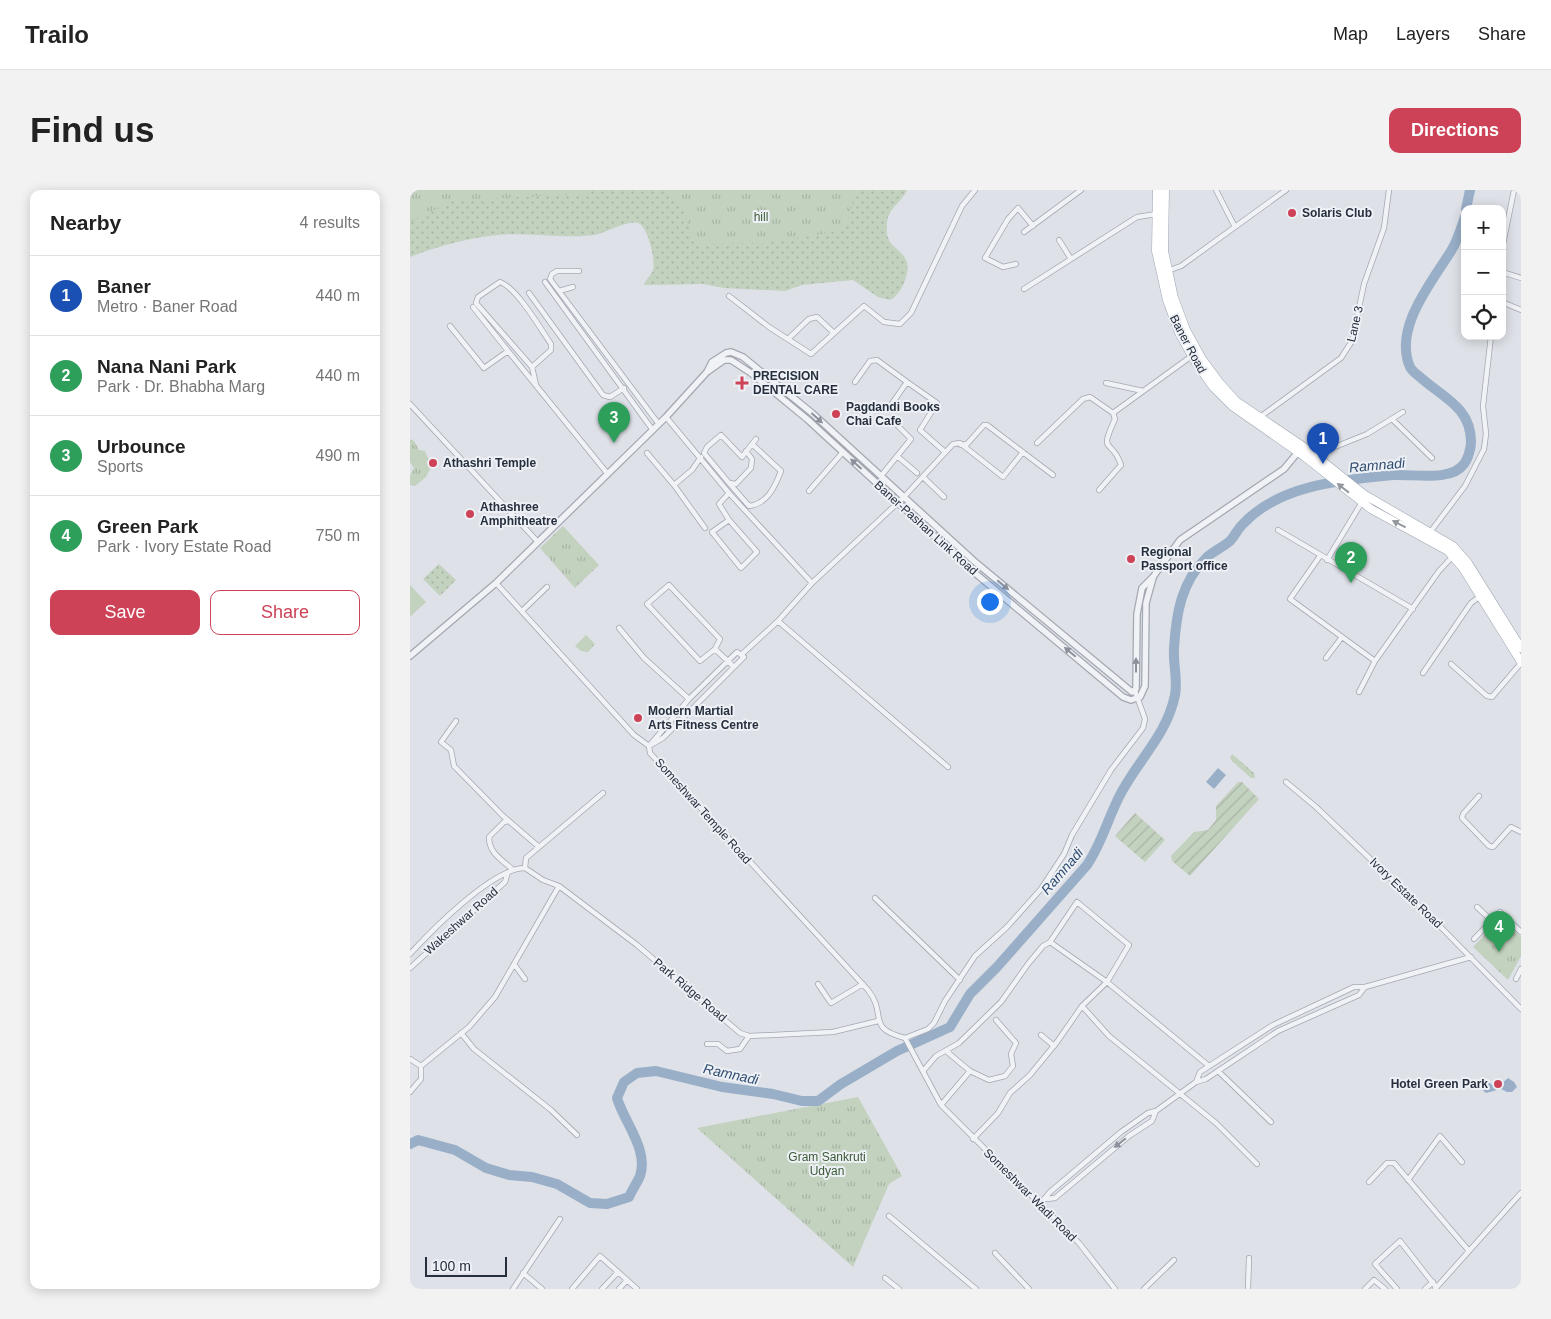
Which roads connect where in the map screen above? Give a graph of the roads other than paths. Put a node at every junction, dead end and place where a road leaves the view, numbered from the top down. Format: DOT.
graph roads {
  1 [pos="975,190"];
  2 [pos="1081,190"];
  3 [pos="1158,190"];
  4 [pos="1165,190"];
  5 [pos="1286,190"];
  6 [pos="1389,190"];
  7 [pos="1514,190"];
  8 [pos="1217,191"];
  9 [pos="1158,214"];
  10 [pos="1033,226"];
  11 [pos="1235,227"];
  12 [pos="1506,229"];
  13 [pos="1024,232"];
  14 [pos="1059,240"];
  15 [pos="1071,259"];
  16 [pos="1016,264"];
  17 [pos="579,271"];
  18 [pos="1167,271"];
  19 [pos="1506,273"];
  20 [pos="1521,278"];
  21 [pos="545,282"];
  22 [pos="573,286"];
  23 [pos="1024,289"];
  24 [pos="559,291"];
  25 [pos="529,292"];
  26 [pos="729,296"];
  27 [pos="1506,304"];
  28 [pos="474,307"];
  29 [pos="1521,310"];
  30 [pos="450,326"];
  31 [pos="834,333"];
  32 [pos="788,339"];
  33 [pos="1491,340"];
  34 [pos="508,351"];
  35 [pos="1195,354"];
  36 [pos="743,357"];
  37 [pos="738,364"];
  38 [pos="532,367"];
  39 [pos="706,372"];
  40 [pos="855,382"];
  41 [pos="907,382"];
  42 [pos="1106,382"];
  43 [pos="536,385"];
  44 [pos="624,388"];
  45 [pos="1143,391"];
  46 [pos="410,404"];
  47 [pos="890,408"];
  48 [pos="1403,412"];
  49 [pos="1113,414"];
  50 [pos="666,416"];
  51 [pos="1260,417"];
  52 [pos="1392,419"];
  53 [pos="658,423"];
  54 [pos="897,425"];
  55 [pos="652,428"];
  56 [pos="756,439"];
  57 [pos="1037,443"];
  58 [pos="752,444"];
  59 [pos="961,444"];
  60 [pos="746,451"];
  61 [pos="843,452"];
  62 [pos="945,452"];
  63 [pos="1023,452"];
  64 [pos="1298,452"];
  65 [pos="647,453"];
  66 [pos="1315,455"];
  67 [pos="701,456"];
  68 [pos="898,456"];
  69 [pos="1432,458"];
  70 [pos="607,473"];
  71 [pos="916,473"];
  72 [pos="1331,474"];
  73 [pos="1053,475"];
  74 [pos="881,476"];
  75 [pos="923,477"];
  76 [pos="729,483"];
  77 [pos="674,485"];
  78 [pos="809,490"];
  79 [pos="1099,490"];
  80 [pos="730,493"];
  81 [pos="904,497"];
  82 [pos="944,497"];
  83 [pos="1361,499"];
  84 [pos="898,503"];
  85 [pos="728,520"];
  86 [pos="706,528"];
  87 [pos="1278,530"];
  88 [pos="1430,532"];
  89 [pos="537,541"];
  90 [pos="1320,556"];
  91 [pos="1453,556"];
  92 [pos="1327,560"];
  93 [pos="1153,577"];
  94 [pos="496,583"];
  95 [pos="812,583"];
  96 [pos="1476,583"];
  97 [pos="548,587"];
  98 [pos="1480,597"];
  99 [pos="1413,609"];
  100 [pos="522,611"];
  101 [pos="778,621"];
  102 [pos="619,628"];
  103 [pos="1342,637"];
  104 [pos="1521,648"];
  105 [pos="715,649"];
  106 [pos="741,655"];
  107 [pos="410,656"];
  108 [pos="1326,658"];
  109 [pos="728,661"];
  110 [pos="1375,661"];
  111 [pos="1521,662"];
  112 [pos="1451,664"];
  113 [pos="734,667"];
  114 [pos="1423,673"];
  115 [pos="1135,691"];
  116 [pos="1360,692"];
  117 [pos="1137,699"];
  118 [pos="689,700"];
  119 [pos="456,721"];
  120 [pos="649,746"];
  121 [pos="948,767"];
  122 [pos="1286,782"];
  123 [pos="603,793"];
  124 [pos="1480,796"];
  125 [pos="508,821"];
  126 [pos="1521,832"];
  127 [pos="539,848"];
  128 [pos="525,868"];
  129 [pos="510,871"];
  130 [pos="559,886"];
  131 [pos="875,898"];
  132 [pos="1477,907"];
  133 [pos="444,921"];
  134 [pos="1492,921"];
  135 [pos="451,930"];
  136 [pos="1521,932"];
  137 [pos="1474,939"];
  138 [pos="1050,942"];
  139 [pos="410,954"];
  140 [pos="1470,957"];
  141 [pos="514,964"];
  142 [pos="410,968"];
  143 [pos="1521,969"];
  144 [pos="525,979"];
  145 [pos="1516,979"];
  146 [pos="960,980"];
  147 [pos="1107,982"];
  148 [pos="818,984"];
  149 [pos="863,984"];
  150 [pos="1365,988"];
  151 [pos="1082,1006"];
  152 [pos="1521,1009"];
  153 [pos="996,1020"];
  154 [pos="878,1021"];
  155 [pos="461,1033"];
  156 [pos="1041,1035"];
  157 [pos="749,1036"];
  158 [pos="905,1038"];
  159 [pos="707,1044"];
  160 [pos="1054,1046"];
  161 [pos="946,1051"];
  162 [pos="410,1059"];
  163 [pos="421,1066"];
  164 [pos="1209,1066"];
  165 [pos="923,1069"];
  166 [pos="970,1071"];
  167 [pos="1218,1071"];
  168 [pos="1196,1082"];
  169 [pos="410,1092"];
  170 [pos="1180,1094"];
  171 [pos="942,1105"];
  172 [pos="1156,1112"];
  173 [pos="1271,1122"];
  174 [pos="578,1135"];
  175 [pos="973,1139"];
  176 [pos="1462,1162"];
  177 [pos="1257,1164"];
  178 [pos="1408,1180"];
  179 [pos="1369,1182"];
  180 [pos="1521,1192"];
  181 [pos="1047,1199"];
  182 [pos="1039,1205"];
  183 [pos="889,1216"];
  184 [pos="560,1219"];
  185 [pos="1469,1251"];
  186 [pos="995,1253"];
  187 [pos="1249,1258"];
  188 [pos="1174,1260"];
  189 [pos="618,1272"];
  190 [pos="523,1273"];
  191 [pos="885,1278"];
  192 [pos="627,1280"];
  193 [pos="1433,1282"];
  194 [pos="1436,1288"];
  195 [pos="513,1289"];
  196 [pos="542,1289"];
  197 [pos="572,1289"];
  198 [pos="602,1289"];
  199 [pos="619,1289"];
  200 [pos="637,1289"];
  201 [pos="899,1289"];
  202 [pos="976,1289"];
  203 [pos="1029,1289"];
  204 [pos="1115,1289"];
  205 [pos="1144,1289"];
  206 [pos="1248,1289"];
  207 [pos="1365,1289"];
  208 [pos="1385,1289"];
  209 [pos="1397,1289"];
  210 [pos="1425,1289"];
  1 -- 31 [label="street"];
  2 -- 10 [label="street"];
  3 -- 9 [label="main road, Baner Road"];
  4 -- 18 [label="main road, Baner Road"];
  5 -- 11 [label="street"];
  6 -- 51 [label="street, Lane 3"];
  7 -- 12 [label="street"];
  8 -- 11 [label="street"];
  9 -- 15 [label="street"];
  9 -- 35 [label="main road, Baner Road"];
  10 -- 13 [label="street"];
  10 -- 16 [label="street"];
  11 -- 18 [label="street"];
  14 -- 15 [label="street"];
  15 -- 23 [label="street"];
  17 -- 24 [label="street"];
  18 -- 35 [label="main road, Baner Road"];
  19 -- 20 [label="street"];
  21 -- 44 [label="street"];
  22 -- 24 [label="street"];
  24 -- 53 [label="street"];
  25 -- 44 [label="street"];
  26 -- 32 [label="street"];
  27 -- 29 [label="street"];
  28 -- 34 [label="street"];
  30 -- 34 [label="street"];
  31 -- 32 [label="street"];
  31 -- 32 [label="street"];
  33 -- 88 [label="street"];
  34 -- 43 [label="street"];
  35 -- 45 [label="street"];
  35 -- 51 [label="main road, Baner Road"];
  35 -- 64 [label="main road, Baner Road"];
  36 -- 37 [label="street"];
  36 -- 39 [label="street"];
  36 -- 74 [label="street, Baner-Pashan Link Road, one-way"];
  37 -- 39 [label="street, Baner-Pashan Link Road"];
  37 -- 61 [label="street, Baner-Pashan Link Road"];
  38 -- 38 [label="street"];
  38 -- 43 [label="street"];
  39 -- 50 [label="street"];
  40 -- 41 [label="street"];
  41 -- 47 [label="street"];
  41 -- 62 [label="street"];
  42 -- 45 [label="street"];
  43 -- 70 [label="street"];
  44 -- 55 [label="street"];
  45 -- 49 [label="street"];
  46 -- 89 [label="street"];
  48 -- 52 [label="street"];
  49 -- 57 [label="street"];
  49 -- 79 [label="street"];
  50 -- 53 [label="street"];
  50 -- 67 [label="street"];
  51 -- 66 [label="main road, Baner Road"];
  52 -- 66 [label="street"];
  52 -- 69 [label="street"];
  53 -- 55 [label="street"];
  54 -- 68 [label="street"];
  55 -- 70 [label="street"];
  56 -- 58 [label="street"];
  58 -- 60 [label="street"];
  58 -- 76 [label="street"];
  59 -- 62 [label="street"];
  59 -- 63 [label="street"];
  59 -- 63 [label="street"];
  60 -- 76 [label="street"];
  60 -- 76 [label="street"];
  61 -- 78 [label="street"];
  84 -- 61 [label="street, Baner-Pashan Link Road, one-way"];
  62 -- 75 [label="street"];
  63 -- 73 [label="street"];
  64 -- 72 [label="main road, Baner Road"];
  64 -- 93 [label="street"];
  65 -- 77 [label="street"];
  66 -- 72 [label="main road, Baner Road"];
  67 -- 77 [label="street"];
  67 -- 80 [label="street"];
  68 -- 71 [label="street"];
  68 -- 74 [label="street"];
  70 -- 89 [label="street"];
  72 -- 83 [label="main road"];
  74 -- 81 [label="street, Baner-Pashan Link Road"];
  75 -- 81 [label="street"];
  75 -- 82 [label="street"];
  77 -- 86 [label="street"];
  80 -- 85 [label="street"];
  80 -- 95 [label="street"];
  81 -- 84 [label="street"];
  81 -- 115 [label="street, Baner-Pashan Link Road, one-way"];
  83 -- 88 [label="main road"];
  91 -- 83 [label="main road, one-way"];
  83 -- 92 [label="street"];
  84 -- 95 [label="street"];
  117 -- 84 [label="street, Baner-Pashan Link Road, one-way"];
  85 -- 85 [label="street"];
  87 -- 90 [label="street"];
  88 -- 96 [label="main road"];
  89 -- 94 [label="street"];
  90 -- 92 [label="street"];
  90 -- 103 [label="street"];
  91 -- 96 [label="main road"];
  91 -- 99 [label="street"];
  92 -- 99 [label="street"];
  115 -- 93 [label="street, one-way"];
  93 -- 117 [label="street"];
  94 -- 100 [label="street, Someshwar Temple Road"];
  94 -- 107 [label="street"];
  95 -- 101 [label="street"];
  96 -- 98 [label="main road"];
  96 -- 104 [label="main road"];
  97 -- 100 [label="street"];
  98 -- 111 [label="main road"];
  98 -- 114 [label="street"];
  99 -- 110 [label="street"];
  100 -- 120 [label="street, Someshwar Temple Road"];
  101 -- 106 [label="street"];
  101 -- 121 [label="street"];
  102 -- 118 [label="street"];
  103 -- 108 [label="street"];
  103 -- 110 [label="street"];
  105 -- 105 [label="street"];
  105 -- 109 [label="street"];
  106 -- 109 [label="street"];
  106 -- 113 [label="street"];
  109 -- 113 [label="street"];
  109 -- 118 [label="street"];
  110 -- 116 [label="street"];
  111 -- 112 [label="street"];
  113 -- 120 [label="street"];
  115 -- 117 [label="street"];
  117 -- 146 [label="street"];
  118 -- 120 [label="street"];
  119 -- 125 [label="street"];
  120 -- 149 [label="street, Someshwar Temple Road"];
  122 -- 140 [label="street, Ivory Estate Road"];
  123 -- 127 [label="street"];
  124 -- 126 [label="street"];
  125 -- 127 [label="street"];
  125 -- 129 [label="street"];
  127 -- 128 [label="street"];
  128 -- 129 [label="street, Wakeshwar Road"];
  128 -- 130 [label="street, Park Ridge Road"];
  129 -- 133 [label="street, Wakeshwar Road"];
  129 -- 135 [label="street, Wakeshwar Road"];
  130 -- 141 [label="street"];
  130 -- 157 [label="street, Park Ridge Road"];
  131 -- 146 [label="street"];
  132 -- 134 [label="street"];
  133 -- 135 [label="street"];
  133 -- 139 [label="street, Wakeshwar Road"];
  134 -- 136 [label="street"];
  134 -- 137 [label="street"];
  135 -- 142 [label="street, Wakeshwar Road"];
  138 -- 147 [label="street"];
  138 -- 147 [label="street"];
  138 -- 161 [label="street"];
  140 -- 150 [label="street"];
  140 -- 152 [label="street, Ivory Estate Road"];
  141 -- 144 [label="street"];
  141 -- 155 [label="street"];
  143 -- 145 [label="street"];
  146 -- 158 [label="street"];
  147 -- 151 [label="street"];
  147 -- 164 [label="street"];
  148 -- 149 [label="street"];
  149 -- 154 [label="street, Someshwar Temple Road"];
  150 -- 164 [label="street"];
  150 -- 167 [label="street"];
  151 -- 160 [label="street"];
  151 -- 170 [label="street"];
  153 -- 166 [label="street"];
  154 -- 157 [label="street"];
  154 -- 158 [label="street"];
  155 -- 163 [label="street"];
  155 -- 174 [label="street"];
  156 -- 160 [label="street"];
  157 -- 159 [label="street"];
  158 -- 165 [label="street"];
  160 -- 175 [label="street"];
  161 -- 165 [label="street"];
  161 -- 166 [label="street"];
  162 -- 163 [label="street"];
  163 -- 169 [label="street"];
  164 -- 168 [label="street"];
  165 -- 171 [label="street"];
  166 -- 171 [label="street"];
  167 -- 168 [label="street"];
  167 -- 173 [label="street"];
  168 -- 170 [label="street"];
  170 -- 172 [label="street"];
  170 -- 177 [label="street"];
  171 -- 175 [label="street, Someshwar Wadi Road"];
  172 -- 181 [label="street"];
  172 -- 181 [label="street, one-way"];
  175 -- 182 [label="street, Someshwar Wadi Road"];
  176 -- 178 [label="street"];
  178 -- 179 [label="street"];
  178 -- 185 [label="street"];
  180 -- 185 [label="street"];
  181 -- 182 [label="street"];
  182 -- 204 [label="street, Someshwar Wadi Road"];
  183 -- 202 [label="street"];
  184 -- 190 [label="street"];
  185 -- 194 [label="street"];
  186 -- 203 [label="street"];
  187 -- 206 [label="street"];
  188 -- 205 [label="street"];
  189 -- 192 [label="street"];
  189 -- 197 [label="street"];
  189 -- 198 [label="street"];
  190 -- 195 [label="street"];
  190 -- 196 [label="street"];
  191 -- 201 [label="street"];
  192 -- 199 [label="street"];
  192 -- 200 [label="street"];
  193 -- 194 [label="street"];
  193 -- 209 [label="street"];
  193 -- 210 [label="street"];
  207 -- 208 [label="street"];
}
